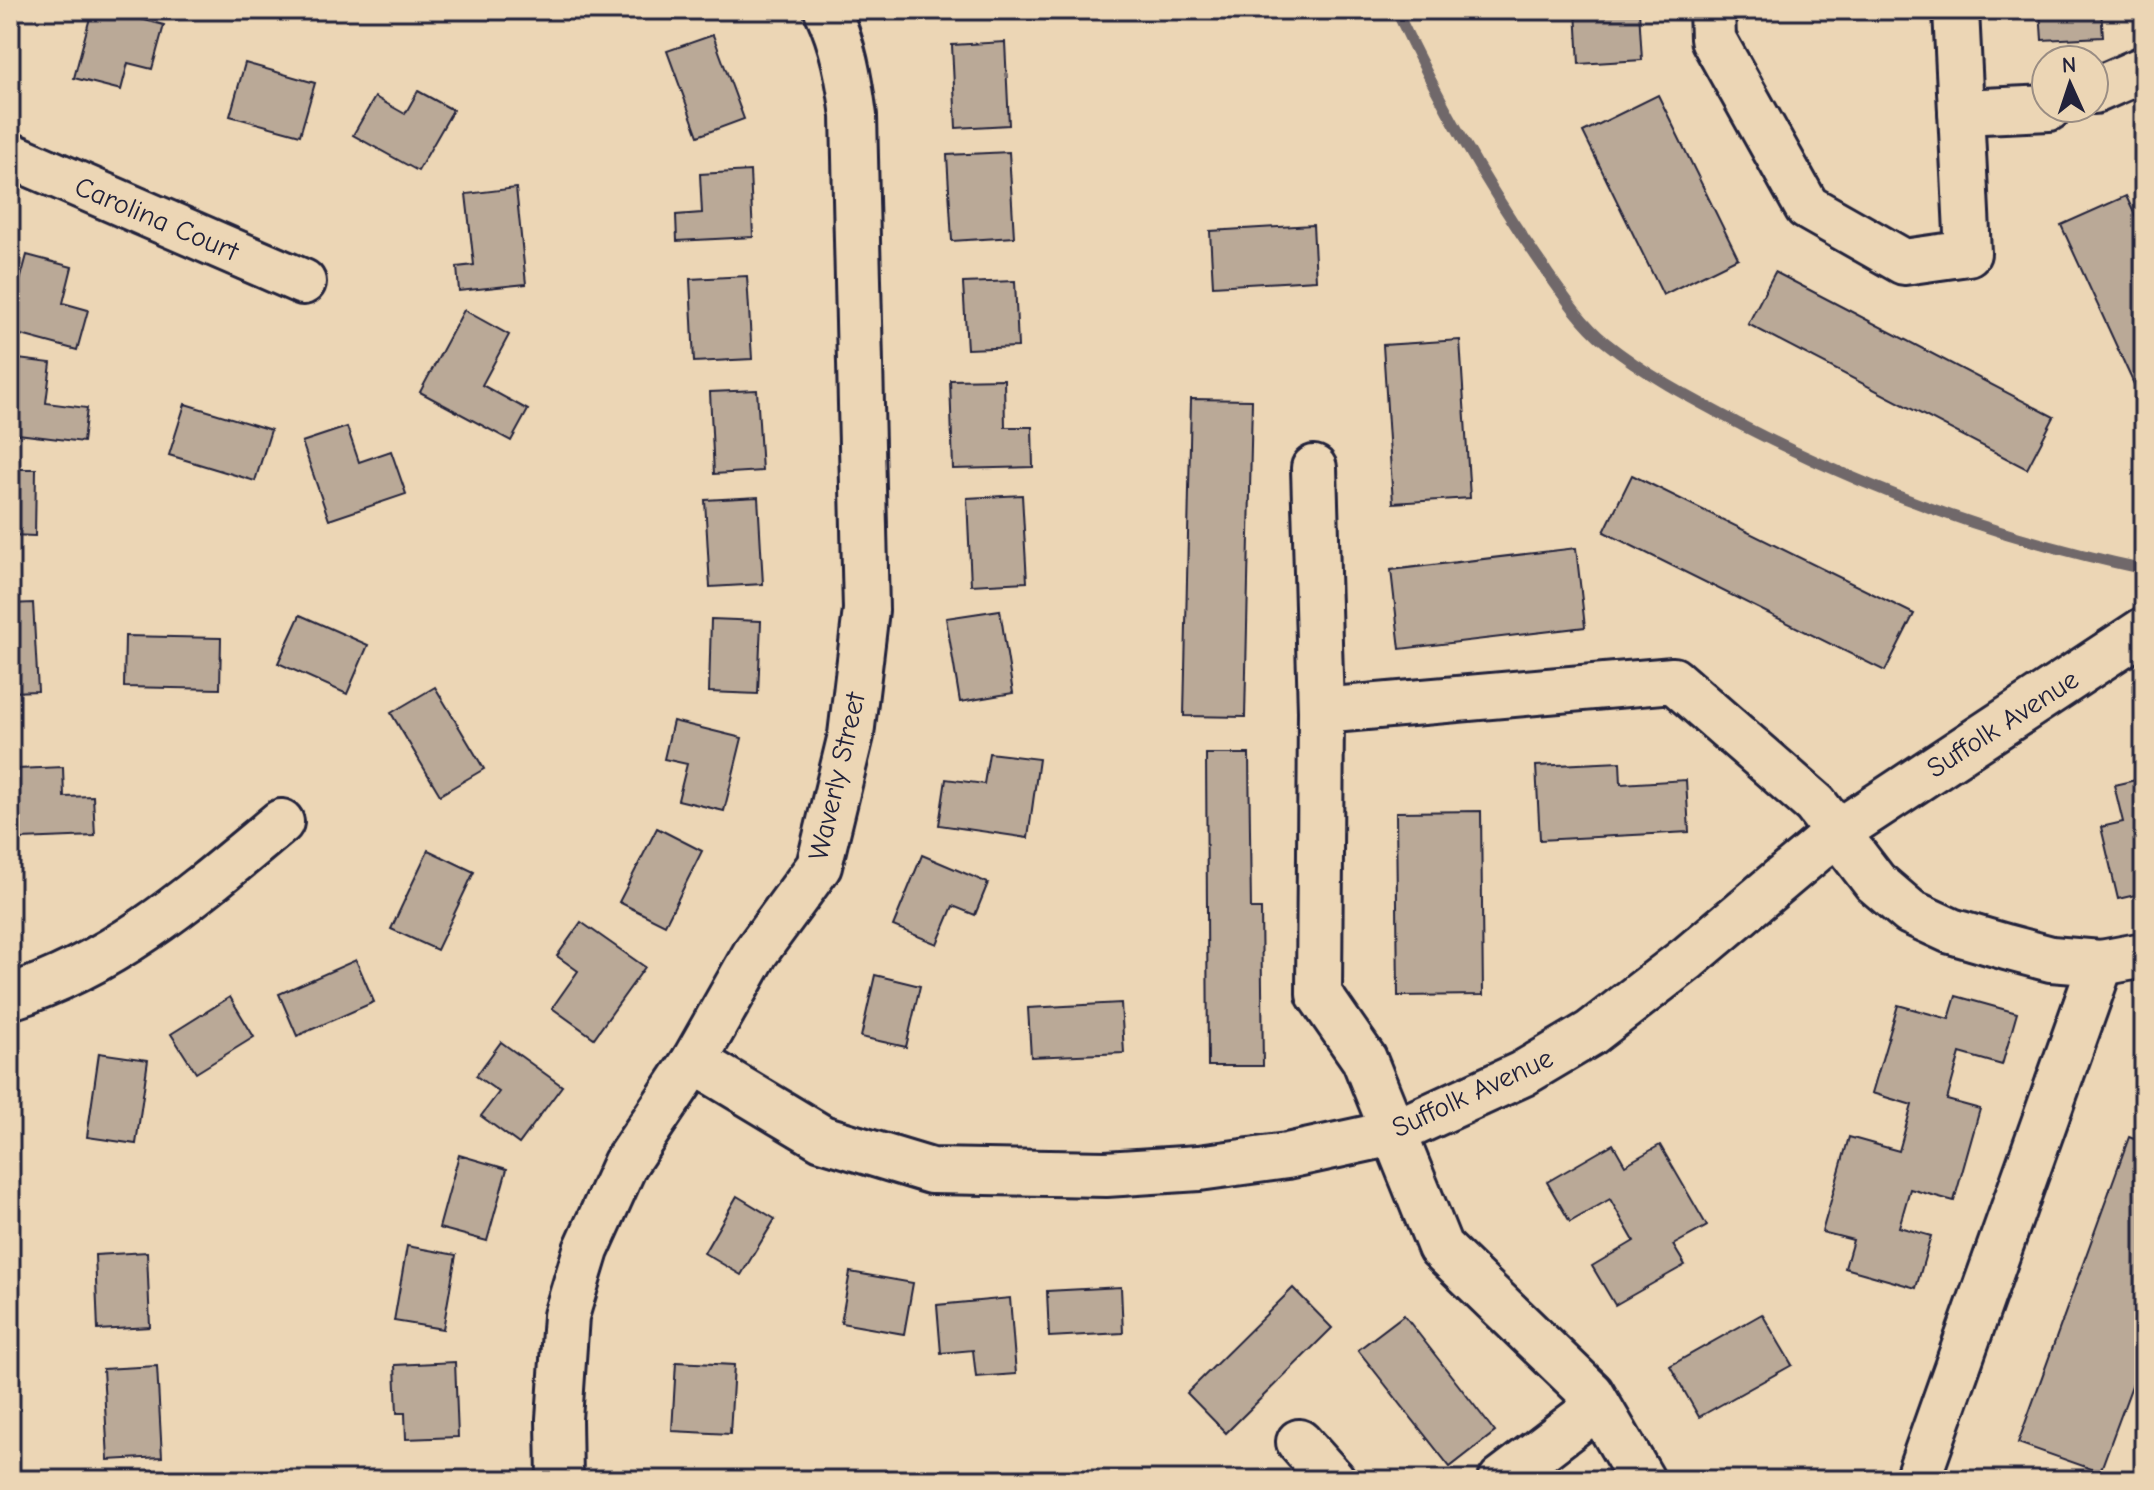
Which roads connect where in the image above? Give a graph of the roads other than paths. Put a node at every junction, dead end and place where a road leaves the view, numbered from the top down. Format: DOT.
graph roads {
  1 [pos="827,10"];
  2 [pos="1712,10"];
  3 [pos="1956,10"];
  4 [pos="2144,69"];
  5 [pos="2110,84"];
  6 [pos="2030,109"];
  7 [pos="1961,112"];
  8 [pos="10,155"];
  9 [pos="303,282"];
  10 [pos="1314,468"];
  11 [pos="2144,630"];
  12 [pos="1321,711"];
  13 [pos="281,822"];
  14 [pos="1835,834"];
  15 [pos="2144,955"];
  16 [pos="2101,963"];
  17 [pos="10,997"];
  18 [pos="694,1061"];
  19 [pos="1393,1133"];
  20 [pos="1598,1406"];
  21 [pos="1299,1442"];
  22 [pos="560,1480"];
  23 [pos="1333,1480"];
  24 [pos="1501,1480"];
  25 [pos="1642,1480"];
  26 [pos="1917,1480"];
  1 -- 18 [label="street, Waverly Street"];
  2 -- 7 [label="street"];
  3 -- 7 [label="street"];
  4 -- 5 [label="street"];
  6 -- 7 [label="street"];
  8 -- 9 [label="street, Carolina Court"];
  10 -- 12 [label="street"];
  11 -- 14 [label="street, Suffolk Avenue"];
  12 -- 14 [label="street"];
  12 -- 19 [label="street"];
  13 -- 17 [label="street"];
  14 -- 16 [label="street"];
  14 -- 19 [label="street, Suffolk Avenue"];
  15 -- 16 [label="street"];
  16 -- 26 [label="street"];
  18 -- 19 [label="street, Suffolk Avenue"];
  18 -- 22 [label="street, Waverly Street"];
  19 -- 20 [label="street"];
  20 -- 24 [label="street"];
  20 -- 25 [label="street"];
  21 -- 23 [label="street"];
}
